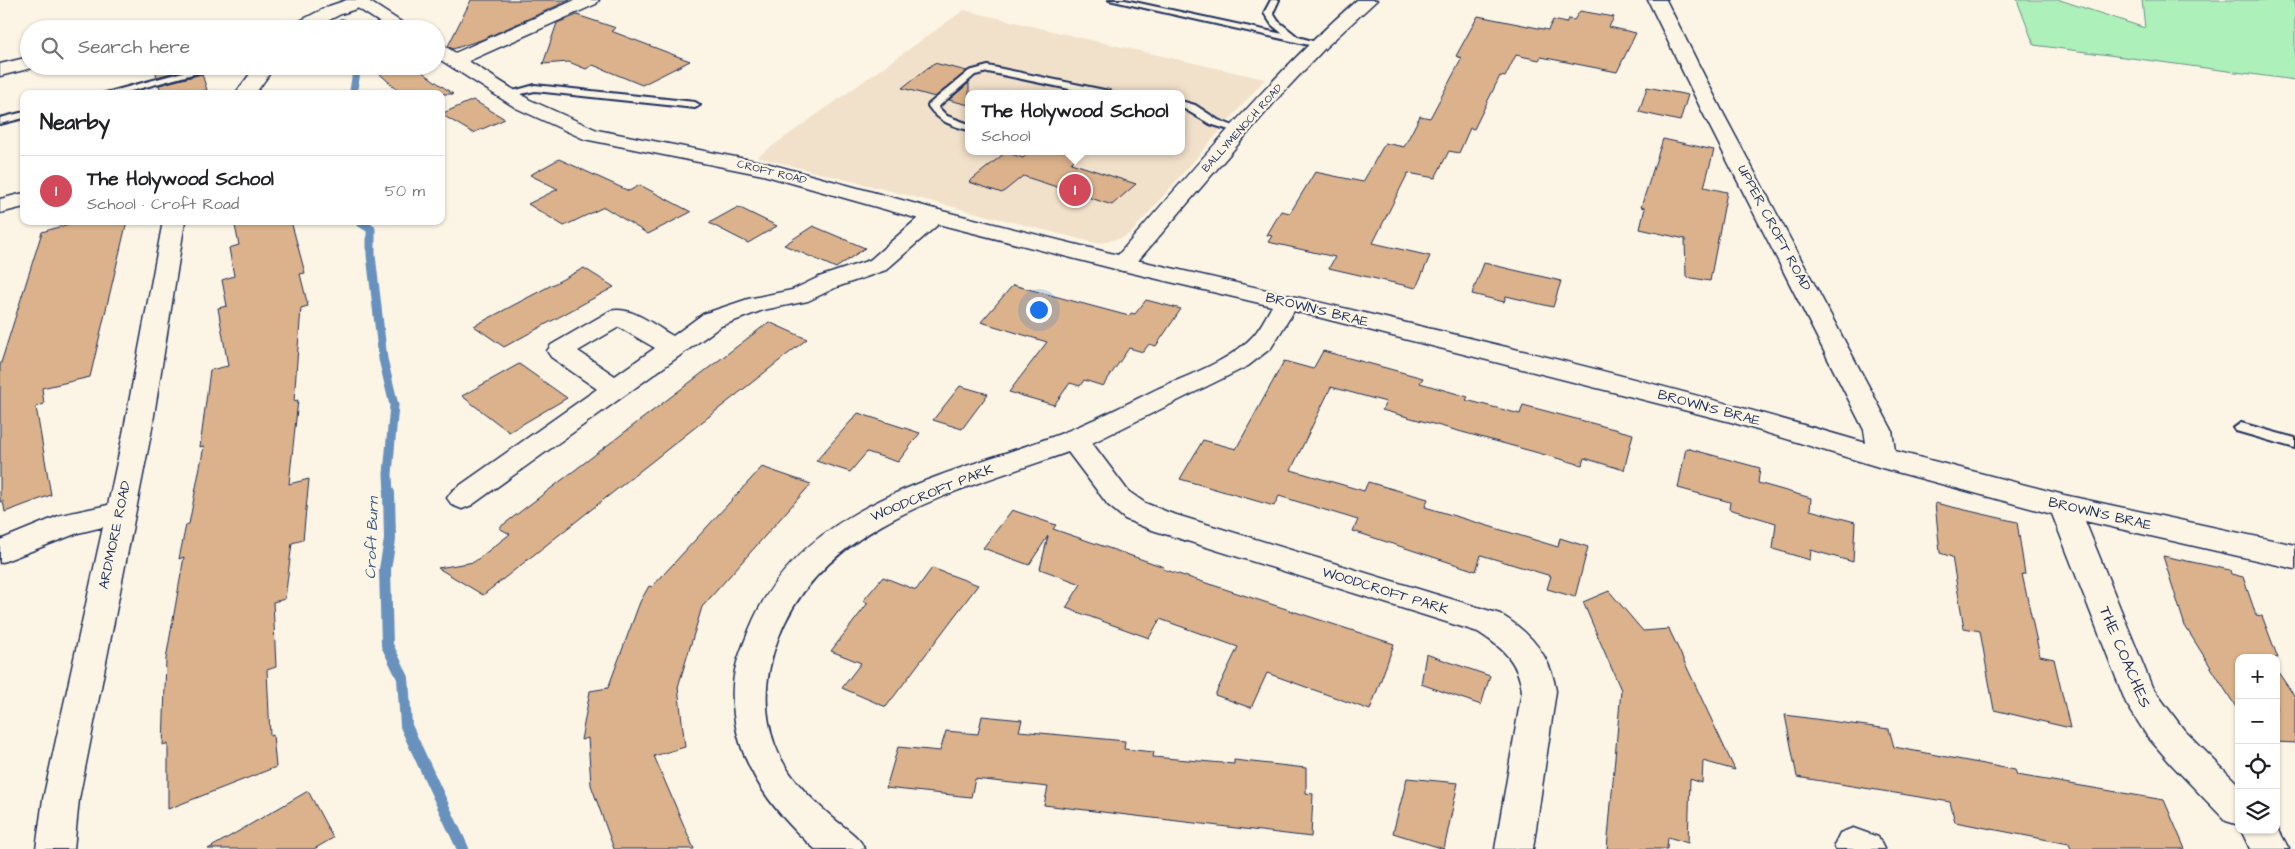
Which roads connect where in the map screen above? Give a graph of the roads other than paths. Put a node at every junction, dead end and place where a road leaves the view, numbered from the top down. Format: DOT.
graph roads {
  1 [pos="590,0"];
  2 [pos="1113,0"];
  3 [pos="1275,0"];
  4 [pos="1368,0"];
  5 [pos="1656,0"];
  6 [pos="357,1"];
  7 [pos="316,20"];
  8 [pos="388,20"];
  9 [pos="1296,40"];
  10 [pos="1318,44"];
  11 [pos="445,54"];
  12 [pos="455,60"];
  13 [pos="20,66"];
  14 [pos="0,70"];
  15 [pos="182,75"];
  16 [pos="260,75"];
  17 [pos="123,90"];
  18 [pos="249,90"];
  19 [pos="1090,90"];
  20 [pos="507,94"];
  21 [pos="695,105"];
  22 [pos="1185,105"];
  23 [pos="20,116"];
  24 [pos="0,120"];
  25 [pos="965,126"];
  26 [pos="1240,130"];
  27 [pos="20,201"];
  28 [pos="0,206"];
  29 [pos="934,216"];
  30 [pos="173,225"];
  31 [pos="1122,264"];
  32 [pos="1286,302"];
  33 [pos="673,347"];
  34 [pos="615,388"];
  35 [pos="2241,428"];
  36 [pos="1074,439"];
  37 [pos="2295,443"];
  38 [pos="1882,458"];
  39 [pos="462,498"];
  40 [pos="2064,506"];
  41 [pos="119,513"];
  42 [pos="0,552"];
  43 [pos="2295,557"];
  44 [pos="2235,805"];
  45 [pos="2261,834"];
  46 [pos="55,849"];
  47 [pos="846,849"];
  48 [pos="1514,849"];
  49 [pos="2270,849"];
  1 -- 12 [label="street"];
  2 -- 9 [label="lane"];
  3 -- 9 [label="lane"];
  4 -- 10 [label="street, BALLYMENOCH ROAD"];
  5 -- 38 [label="street, UPPER CROFT ROAD"];
  6 -- 7 [label="street"];
  6 -- 8 [label="street"];
  9 -- 10 [label="lane"];
  10 -- 26 [label="street, BALLYMENOCH ROAD"];
  11 -- 12 [label="street, CROFT ROAD"];
  12 -- 20 [label="street, CROFT ROAD"];
  13 -- 14 [label="street"];
  15 -- 17 [label="lane"];
  16 -- 18 [label="street"];
  19 -- 25 [label="lane"];
  20 -- 21 [label="lane"];
  20 -- 29 [label="street, CROFT ROAD"];
  22 -- 26 [label="lane"];
  23 -- 24 [label="lane"];
  26 -- 31 [label="street, BALLYMENOCH ROAD"];
  27 -- 28 [label="street"];
  29 -- 31 [label="street, CROFT ROAD"];
  29 -- 33 [label="street"];
  30 -- 41 [label="street, ARDMORE ROAD"];
  31 -- 32 [label="street, BROWN'S BRAE"];
  32 -- 36 [label="street, WOODCROFT PARK"];
  32 -- 38 [label="street, BROWN'S BRAE"];
  33 -- 34 [label="street"];
  33 -- 34 [label="street"];
  34 -- 39 [label="street"];
  35 -- 37 [label="lane"];
  36 -- 47 [label="street, WOODCROFT PARK"];
  36 -- 48 [label="street, WOODCROFT PARK"];
  38 -- 40 [label="street, BROWN'S BRAE"];
  40 -- 43 [label="street, BROWN'S BRAE"];
  40 -- 44 [label="street, THE COACHES"];
  41 -- 42 [label="street"];
  41 -- 46 [label="street, ARDMORE ROAD"];
  45 -- 49 [label="street"];
}
